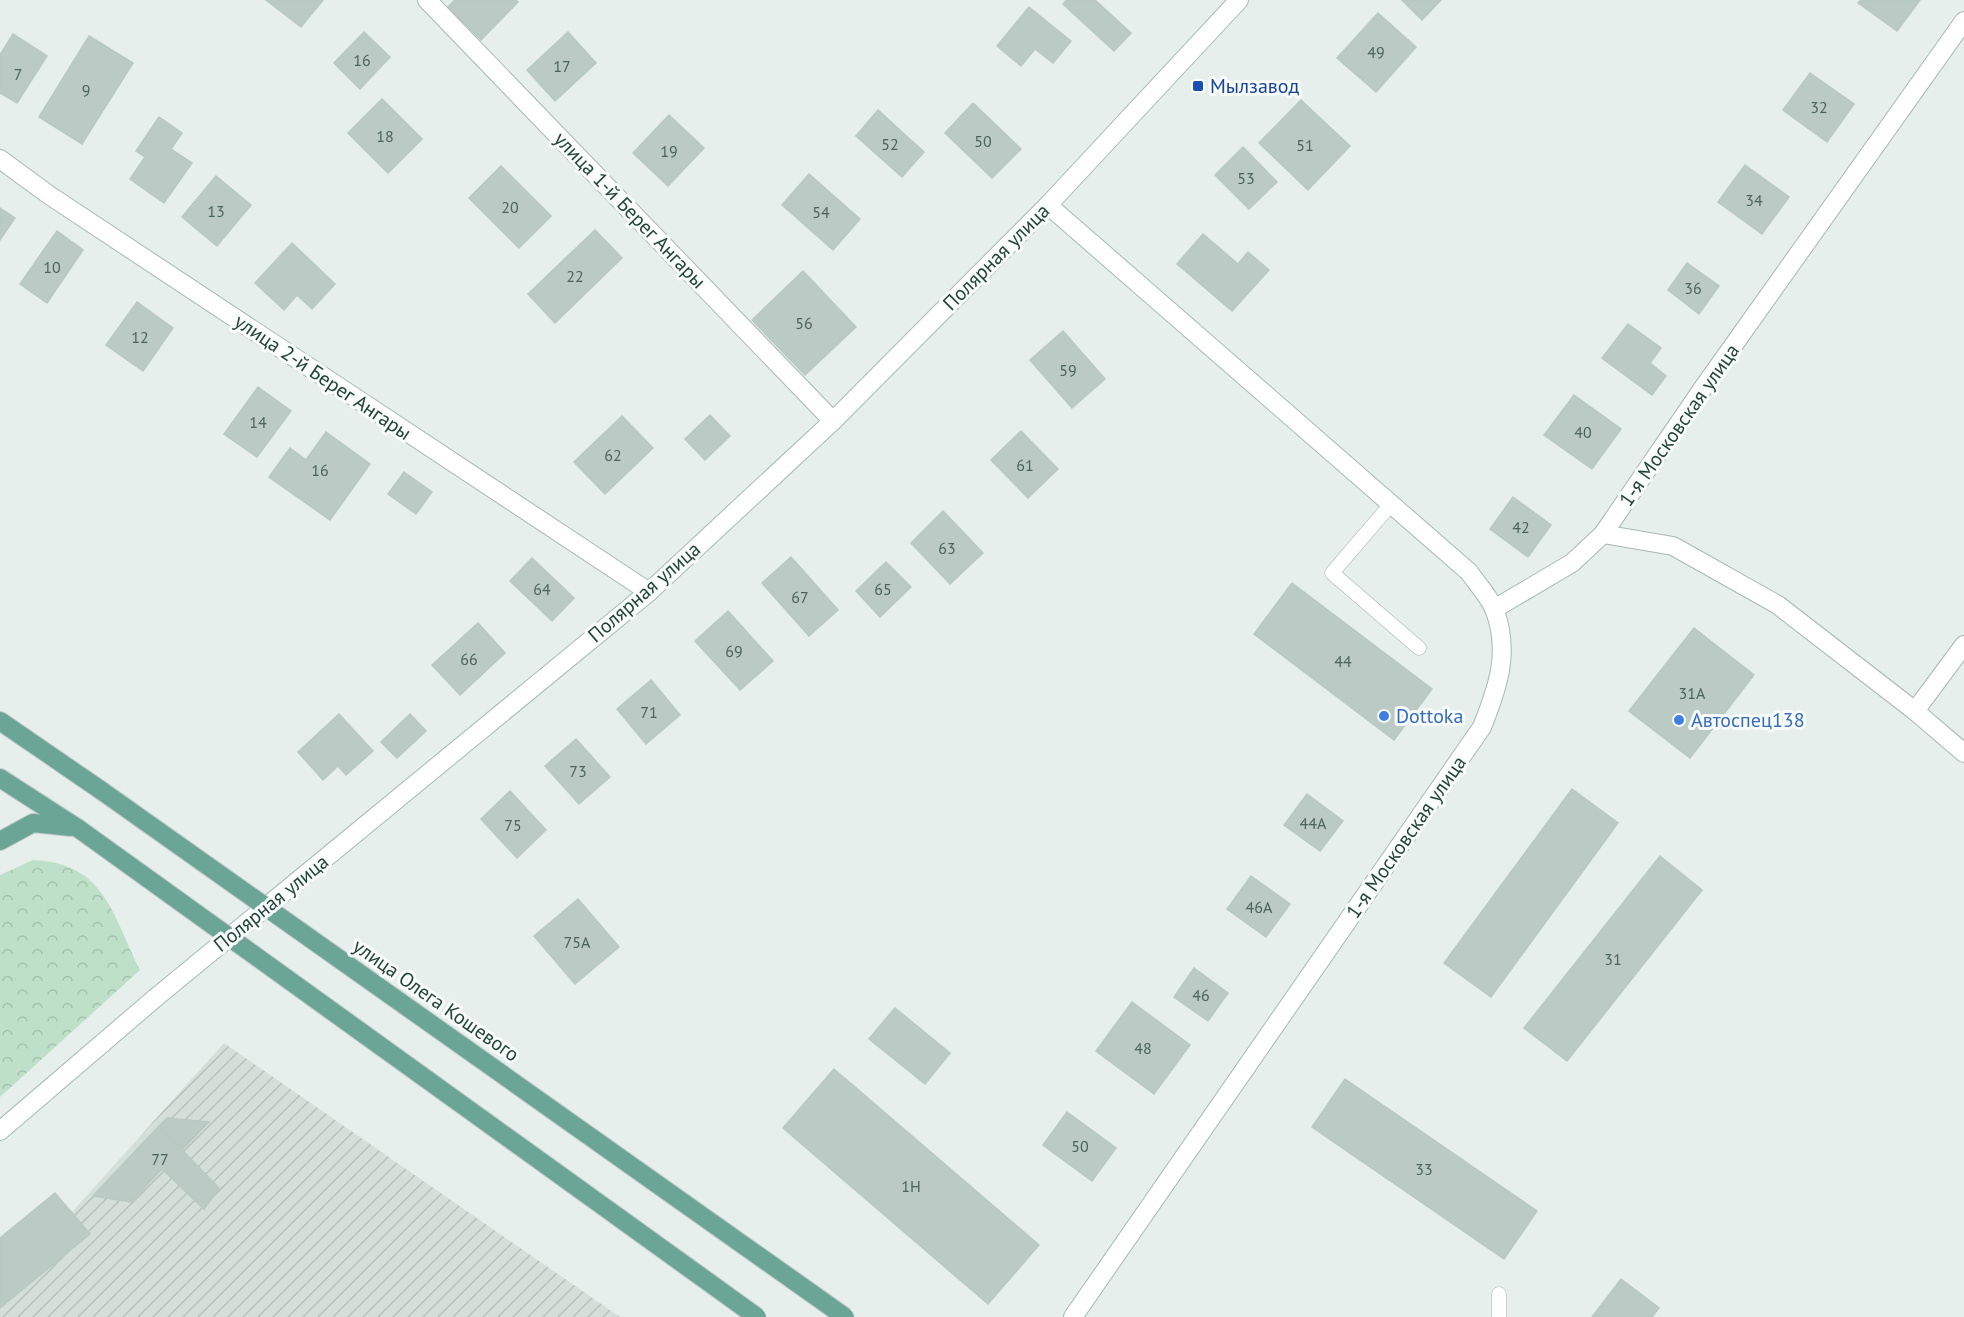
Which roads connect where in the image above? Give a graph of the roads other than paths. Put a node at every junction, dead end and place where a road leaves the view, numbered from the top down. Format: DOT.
graph roads {
  1 [pos="427,0"];
  2 [pos="1239,0"];
  3 [pos="1964,21"];
  4 [pos="0,159"];
  5 [pos="1048,205"];
  6 [pos="833,421"];
  7 [pos="1392,503"];
  8 [pos="1603,534"];
  9 [pos="649,592"];
  10 [pos="1494,609"];
  11 [pos="1964,645"];
  12 [pos="1419,648"];
  13 [pos="1915,711"];
  14 [pos="0,721"];
  15 [pos="1964,753"];
  16 [pos="0,778"];
  17 [pos="79,829"];
  18 [pos="0,841"];
  19 [pos="0,1131"];
  20 [pos="1499,1294"];
  21 [pos="757,1317"];
  22 [pos="844,1317"];
  23 [pos="1073,1317"];
  24 [pos="1499,1317"];
  1 -- 6 [label="main road, улица 1-й Берег Ангары"];
  2 -- 5 [label="main road, Полярная улица"];
  3 -- 8 [label="main road, 1-я Московская улица"];
  4 -- 9 [label="main road, улица 2-й Берег Ангары"];
  5 -- 6 [label="main road, Полярная улица"];
  5 -- 7 [label="main road"];
  6 -- 9 [label="main road, Полярная улица"];
  7 -- 10 [label="main road"];
  7 -- 12 [label="lane"];
  8 -- 10 [label="main road, 1-я Московская улица"];
  8 -- 13 [label="main road"];
  9 -- 19 [label="main road, Полярная улица"];
  10 -- 23 [label="main road, 1-я Московская улица"];
  11 -- 13 [label="main road"];
  13 -- 15 [label="main road"];
  14 -- 22 [label="main road, улица Олега Кошевого, bridge"];
  16 -- 17 [label="main road"];
  17 -- 18 [label="main road"];
  17 -- 21 [label="main road, bridge"];
  20 -- 24 [label="lane"];
}
